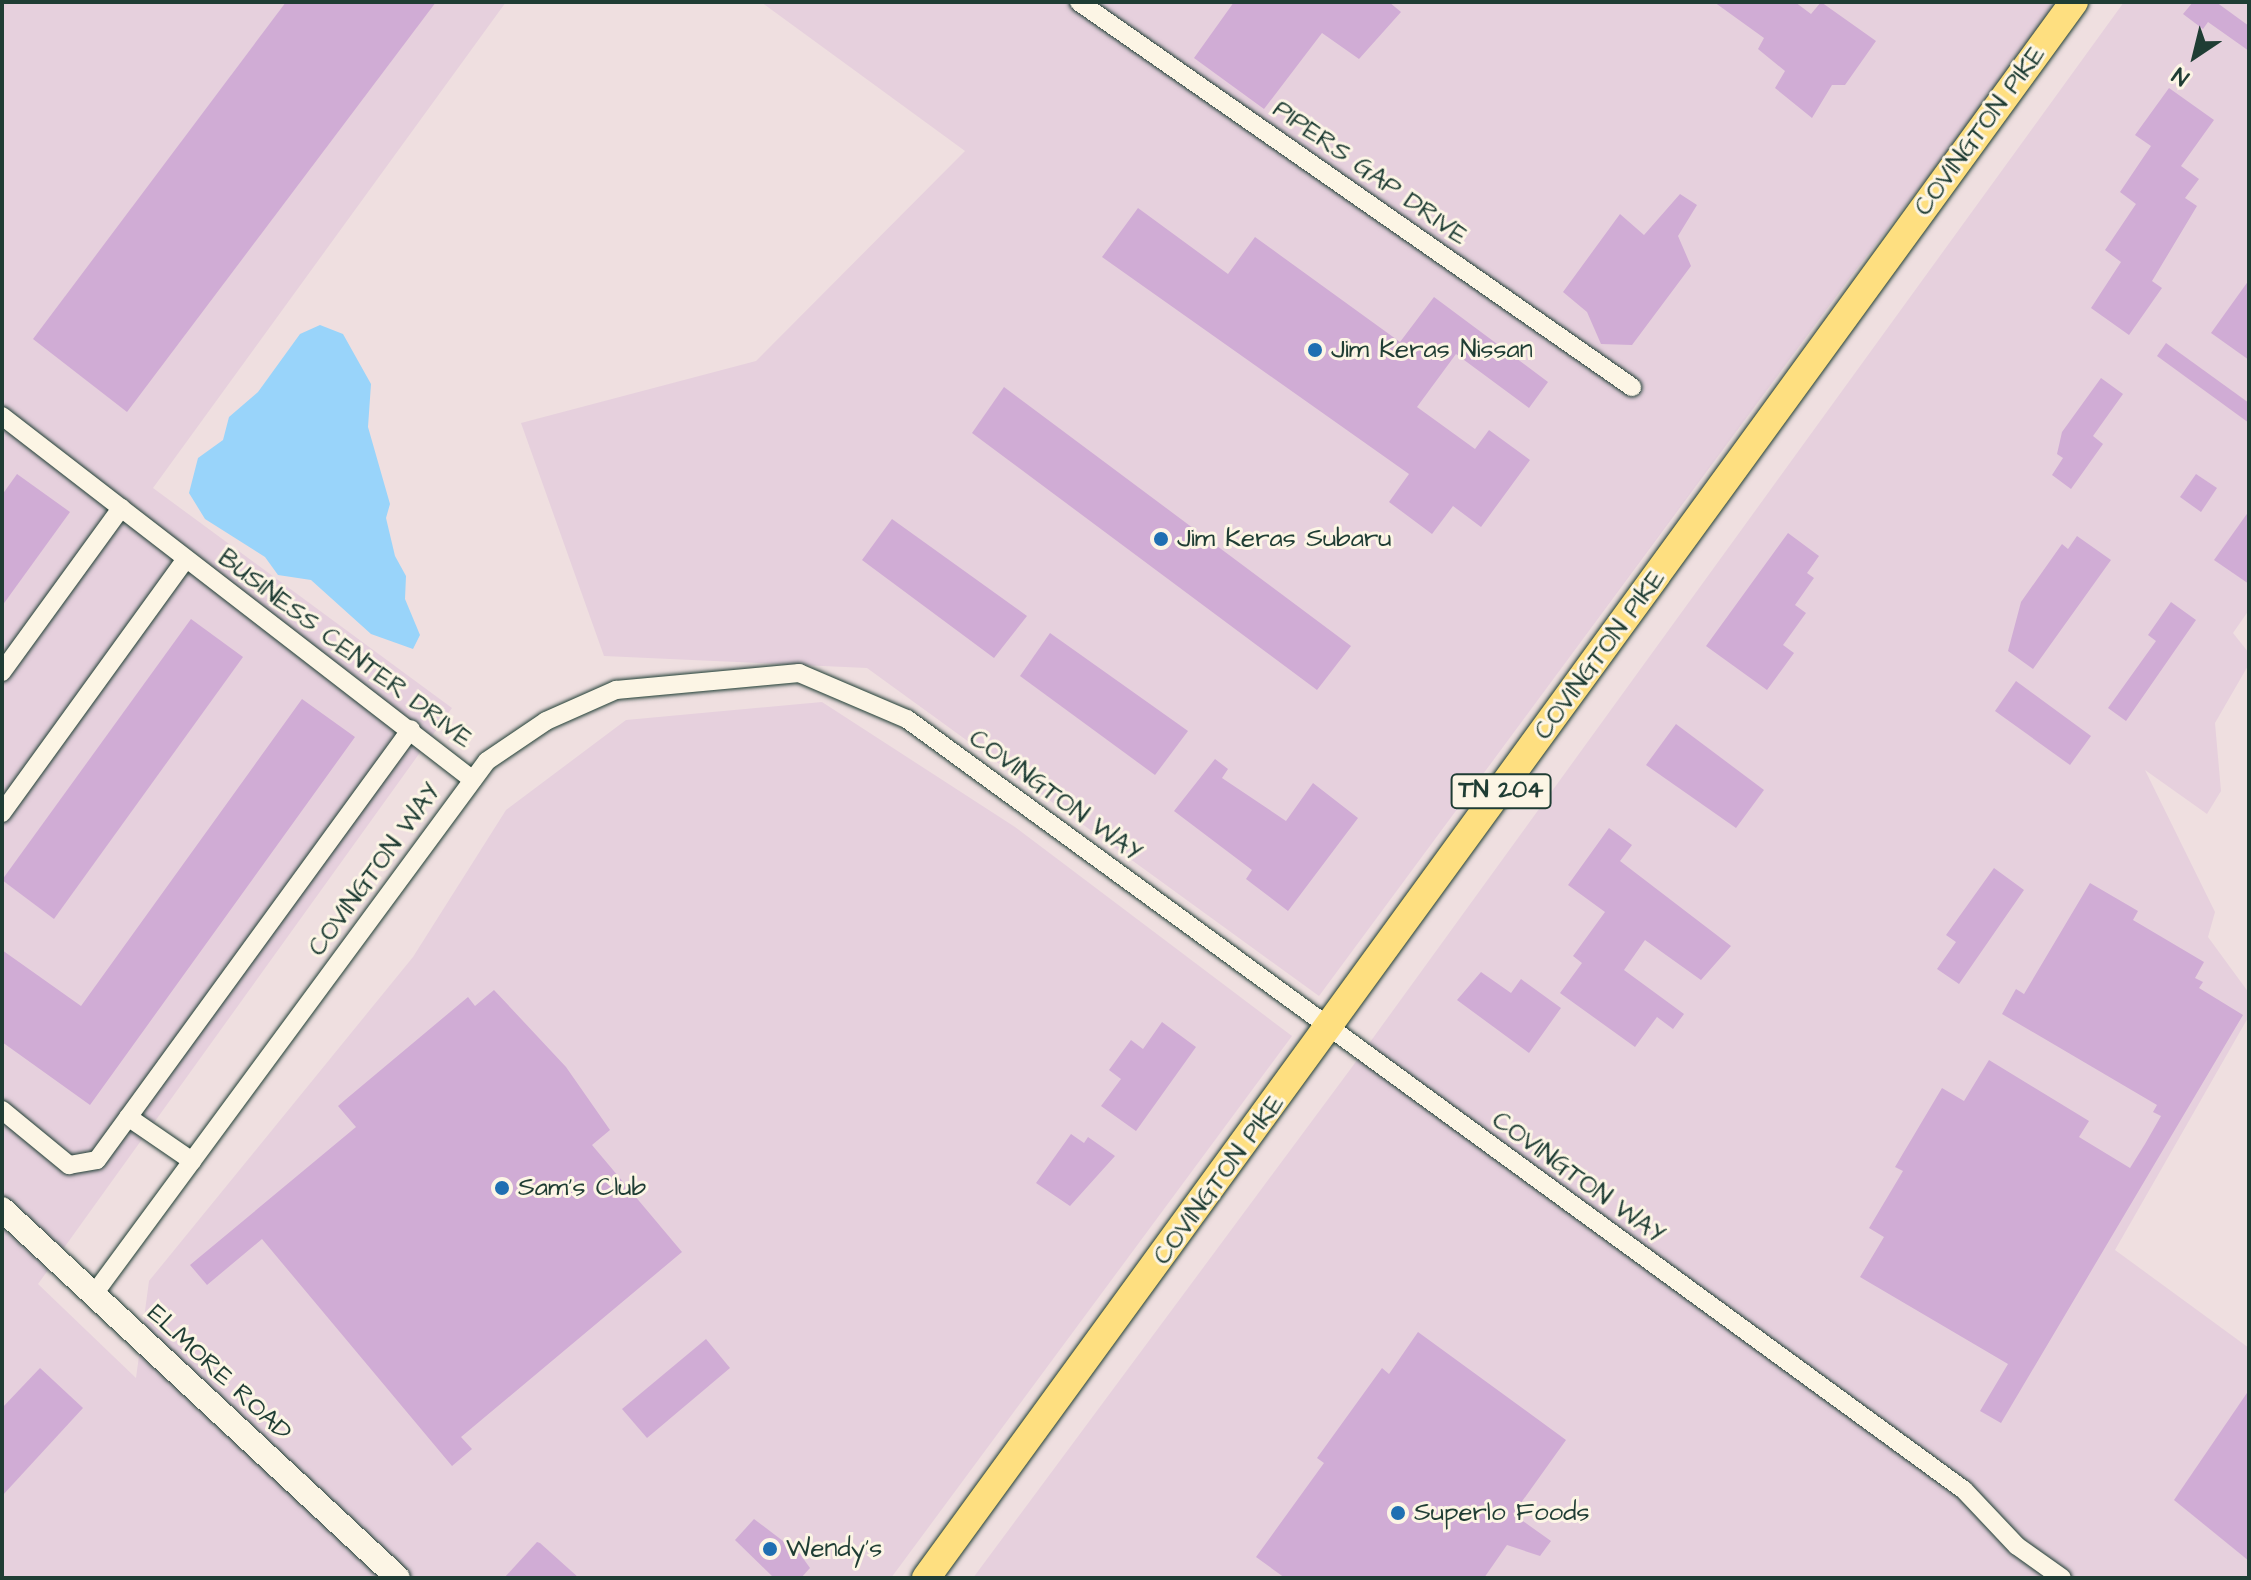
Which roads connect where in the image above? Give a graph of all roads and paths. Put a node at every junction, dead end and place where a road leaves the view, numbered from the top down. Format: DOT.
graph roads {
  1 [pos="1079,2"];
  2 [pos="2074,2"];
  3 [pos="1632,387"];
  4 [pos="2,416"];
  5 [pos="121,508"];
  6 [pos="185,560"];
  7 [pos="2,672"];
  8 [pos="411,729"];
  9 [pos="473,780"];
  10 [pos="2,813"];
  11 [pos="1329,1030"];
  12 [pos="2,1110"];
  13 [pos="128,1117"];
  14 [pos="192,1161"];
  15 [pos="2,1209"];
  16 [pos="94,1294"];
  17 [pos="398,1578"];
  18 [pos="926,1578"];
  19 [pos="2062,1578"];
  1 -- 3 [label="street, PIPERS GAP DRIVE"];
  2 -- 11 [label="main road, COVINGTON PIKE / TN 204"];
  4 -- 5 [label="street, BUSINESS CENTER DRIVE"];
  5 -- 6 [label="street, BUSINESS CENTER DRIVE"];
  5 -- 7 [label="street"];
  6 -- 8 [label="street, BUSINESS CENTER DRIVE"];
  6 -- 10 [label="street, BUSINESS CENTER DRIVE"];
  8 -- 9 [label="street, BUSINESS CENTER DRIVE"];
  8 -- 13 [label="street"];
  9 -- 11 [label="street, COVINGTON WAY"];
  9 -- 14 [label="street, COVINGTON WAY"];
  11 -- 18 [label="main road, COVINGTON PIKE / TN 204"];
  11 -- 19 [label="street, COVINGTON WAY"];
  12 -- 13 [label="street"];
  13 -- 14 [label="street"];
  14 -- 16 [label="street, COVINGTON WAY"];
  15 -- 16 [label="street, ELMORE ROAD"];
  16 -- 17 [label="street, ELMORE ROAD"];
}
